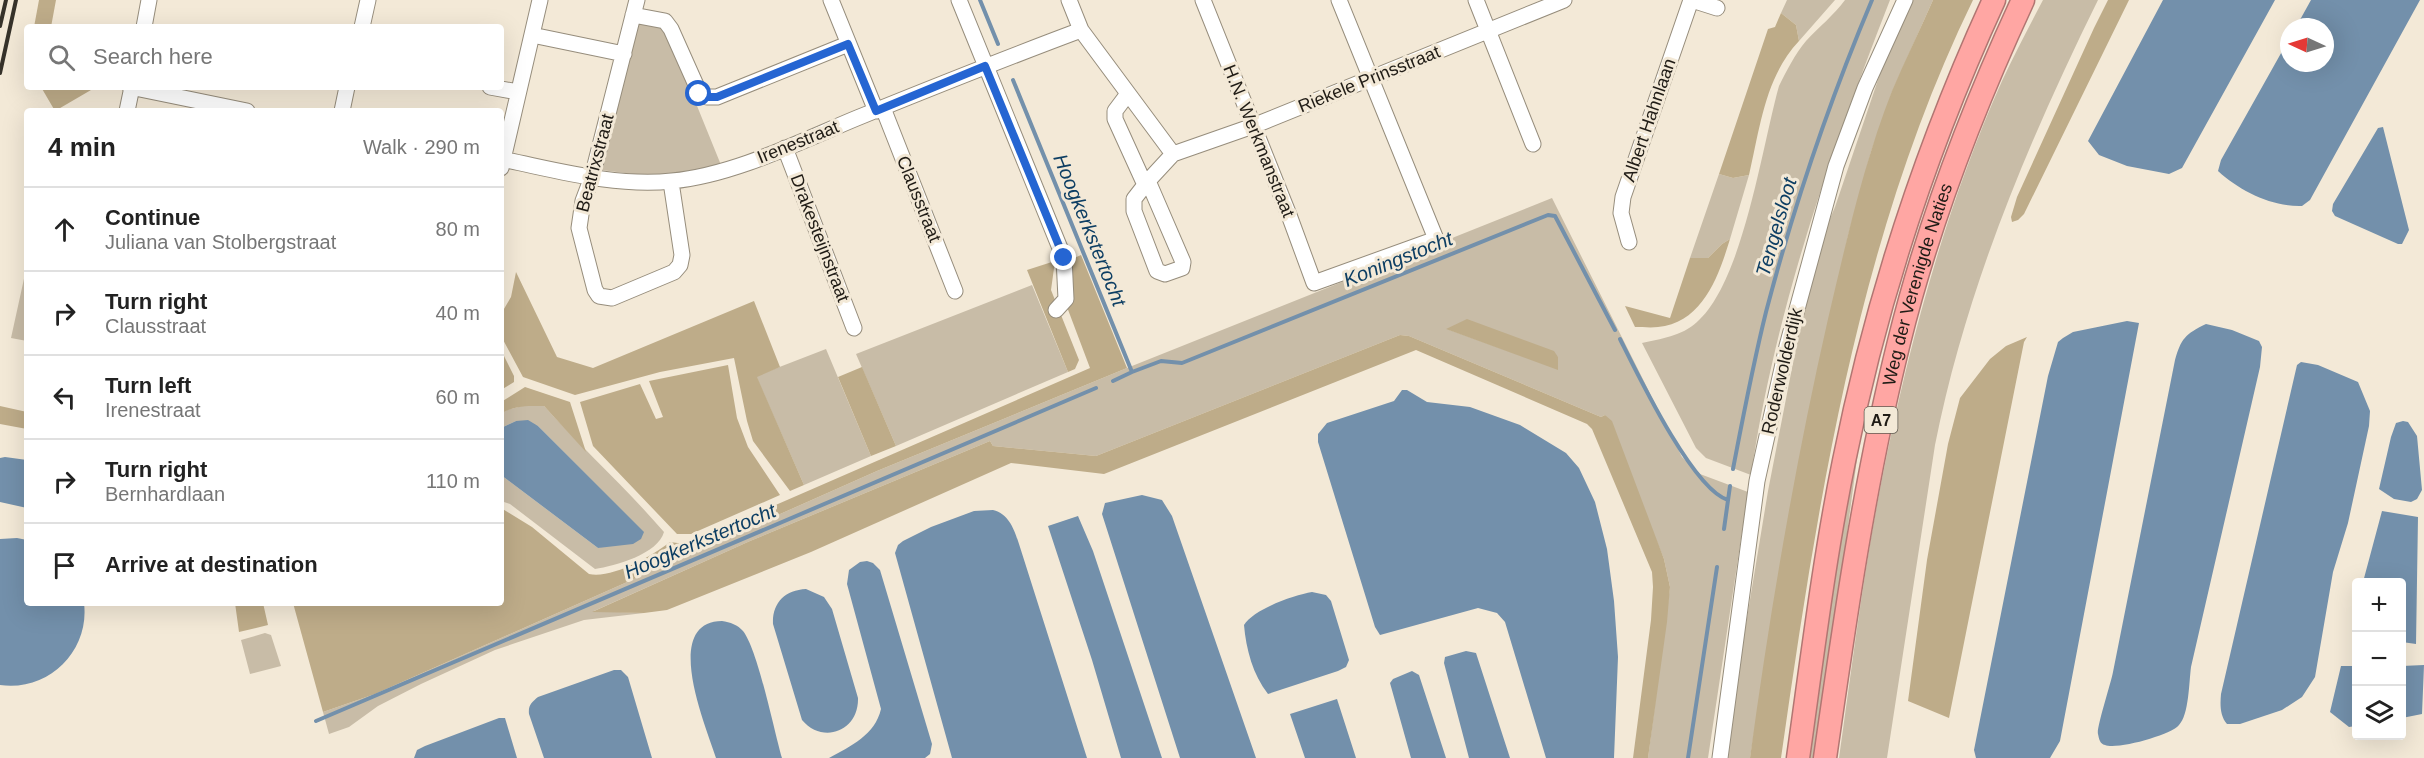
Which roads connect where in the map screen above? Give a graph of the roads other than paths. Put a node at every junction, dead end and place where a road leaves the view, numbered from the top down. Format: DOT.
graph roads {
  1 [pos="149,0"];
  2 [pos="368,0"];
  3 [pos="540,0"];
  4 [pos="831,0"];
  5 [pos="959,0"];
  6 [pos="1069,0"];
  7 [pos="1203,0"];
  8 [pos="1339,0"];
  9 [pos="1476,0"];
  10 [pos="1564,0"];
  11 [pos="1691,0"];
  12 [pos="1905,0"];
  13 [pos="1994,0"];
  14 [pos="2023,0"];
  15 [pos="635,8"];
  16 [pos="1717,8"];
  17 [pos="145,24"];
  18 [pos="363,24"];
  19 [pos="1081,30"];
  20 [pos="1488,31"];
  21 [pos="532,35"];
  22 [pos="848,44"];
  23 [pos="624,54"];
  24 [pos="985,66"];
  25 [pos="1370,79"];
  26 [pos="130,90"];
  27 [pos="146,90"];
  28 [pos="346,90"];
  29 [pos="504,90"];
  30 [pos="518,92"];
  31 [pos="1127,94"];
  32 [pos="128,108"];
  33 [pos="232,108"];
  34 [pos="343,108"];
  35 [pos="879,109"];
  36 [pos="1253,126"];
  37 [pos="1533,144"];
  38 [pos="785,148"];
  39 [pos="504,153"];
  40 [pos="1173,154"];
  41 [pos="504,162"];
  42 [pos="592,177"];
  43 [pos="671,182"];
  44 [pos="1146,183"];
  45 [pos="1629,242"];
  46 [pos="955,291"];
  47 [pos="1056,310"];
  48 [pos="854,327"];
  49 [pos="1720,758"];
  50 [pos="1798,758"];
  51 [pos="1825,758"];
  1 -- 17 [label="street"];
  2 -- 18 [label="street"];
  3 -- 21 [label="street"];
  4 -- 22 [label="street, Clausstraat"];
  5 -- 24 [label="street"];
  6 -- 19 [label="street"];
  7 -- 36 [label="street, H.N. Werkmanstraat"];
  8 -- 25 [label="street"];
  9 -- 20 [label="street"];
  10 -- 20 [label="street, Riekele Prinsstraat"];
  11 -- 16 [label="street, Albert Hahnlaan"];
  11 -- 45 [label="street, Albert Hahnlaan"];
  12 -- 49 [label="street, Roderwolderdijk"];
  13 -- 50 [label="highway, Weg der Verenigde Naties / A7"];
  14 -- 51 [label="highway, Weg der Verenigde Naties / A7"];
  15 -- 22 [label="street"];
  15 -- 23 [label="street, Beatrixstraat"];
  19 -- 24 [label="street, Irenestraat"];
  19 -- 31 [label="street"];
  20 -- 25 [label="street, Riekele Prinsstraat"];
  20 -- 37 [label="street"];
  21 -- 23 [label="street"];
  21 -- 30 [label="street"];
  22 -- 35 [label="street, Clausstraat"];
  23 -- 42 [label="street, Beatrixstraat"];
  24 -- 35 [label="street, Irenestraat"];
  24 -- 47 [label="street"];
  25 -- 36 [label="street, Riekele Prinsstraat"];
  25 -- 36 [label="street, H.N. Werkmanstraat"];
  26 -- 32 [label="street"];
  27 -- 33 [label="street"];
  28 -- 34 [label="street"];
  29 -- 30 [label="street"];
  30 -- 39 [label="street"];
  31 -- 40 [label="street"];
  31 -- 44 [label="street"];
  35 -- 38 [label="street, Irenestraat"];
  35 -- 46 [label="street, Clausstraat"];
  36 -- 40 [label="street, Riekele Prinsstraat"];
  38 -- 43 [label="street, Irenestraat"];
  38 -- 48 [label="street, Drakesteijnstraat"];
  40 -- 44 [label="street"];
  41 -- 42 [label="street, Irenestraat"];
  42 -- 43 [label="street, Irenestraat"];
  42 -- 43 [label="street, Beatrixstraat"];
  44 -- 44 [label="street"];
}
